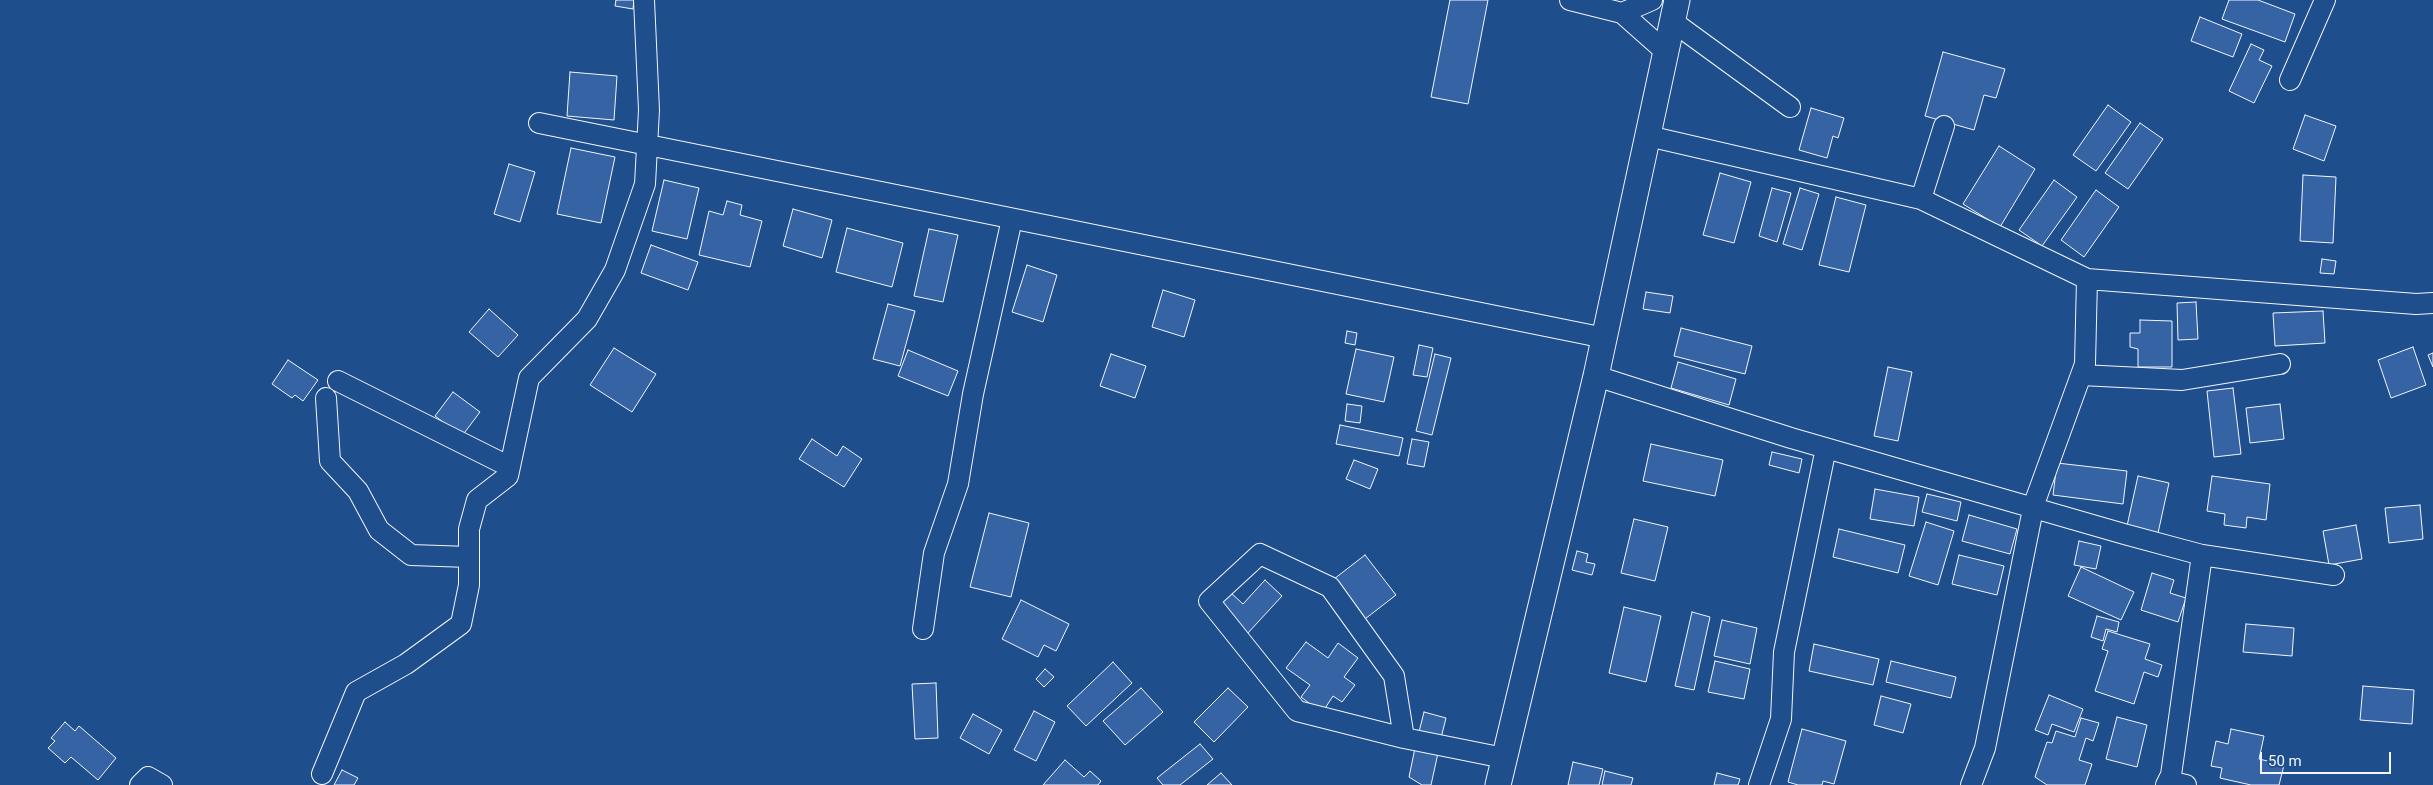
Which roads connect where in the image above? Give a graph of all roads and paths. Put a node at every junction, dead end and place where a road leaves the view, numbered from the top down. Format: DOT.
graph roads {
  1 [pos="644,0"];
  2 [pos="1570,0"];
  3 [pos="1652,0"];
  4 [pos="2326,0"];
  5 [pos="1674,10"];
  6 [pos="1622,13"];
  7 [pos="1666,52"];
  8 [pos="2290,80"];
  9 [pos="1790,107"];
  10 [pos="539,122"];
  11 [pos="1944,126"];
  12 [pos="1648,136"];
  13 [pos="647,145"];
  14 [pos="1921,199"];
  15 [pos="1012,219"];
  16 [pos="2087,279"];
  17 [pos="2433,303"];
  18 [pos="1605,338"];
  19 [pos="2280,364"];
  20 [pos="2081,375"];
  21 [pos="1596,376"];
  22 [pos="338,381"];
  23 [pos="326,398"];
  24 [pos="1826,448"];
  25 [pos="510,467"];
  26 [pos="2033,508"];
  27 [pos="2202,555"];
  28 [pos="469,557"];
  29 [pos="2334,575"];
  30 [pos="923,629"];
  31 [pos="1404,738"];
  32 [pos="1504,758"];
  33 [pos="322,774"];
  34 [pos="2173,784"];
  35 [pos="140,785"];
  36 [pos="162,785"];
  37 [pos="1498,785"];
  38 [pos="1759,785"];
  39 [pos="1971,785"];
  1 -- 13 [label="street"];
  2 -- 6 [label="street"];
  3 -- 6 [label="street"];
  4 -- 8 [label="street"];
  5 -- 7 [label="main road"];
  5 -- 9 [label="street"];
  6 -- 7 [label="street"];
  7 -- 12 [label="main road"];
  10 -- 13 [label="street"];
  11 -- 14 [label="street"];
  12 -- 14 [label="street"];
  12 -- 18 [label="main road"];
  13 -- 15 [label="street"];
  13 -- 25 [label="street"];
  14 -- 16 [label="street"];
  15 -- 18 [label="street"];
  15 -- 30 [label="street"];
  16 -- 17 [label="street"];
  16 -- 20 [label="street"];
  18 -- 21 [label="main road"];
  19 -- 20 [label="street"];
  20 -- 26 [label="street"];
  21 -- 24 [label="street"];
  21 -- 32 [label="main road"];
  22 -- 25 [label="street"];
  23 -- 28 [label="street"];
  24 -- 26 [label="street"];
  24 -- 38 [label="street"];
  25 -- 28 [label="street"];
  26 -- 27 [label="street"];
  26 -- 39 [label="street"];
  27 -- 29 [label="street"];
  27 -- 34 [label="street"];
  28 -- 33 [label="street"];
  31 -- 31 [label="street"];
  31 -- 32 [label="street"];
  32 -- 37 [label="main road"];
  35 -- 36 [label="street"];
}
